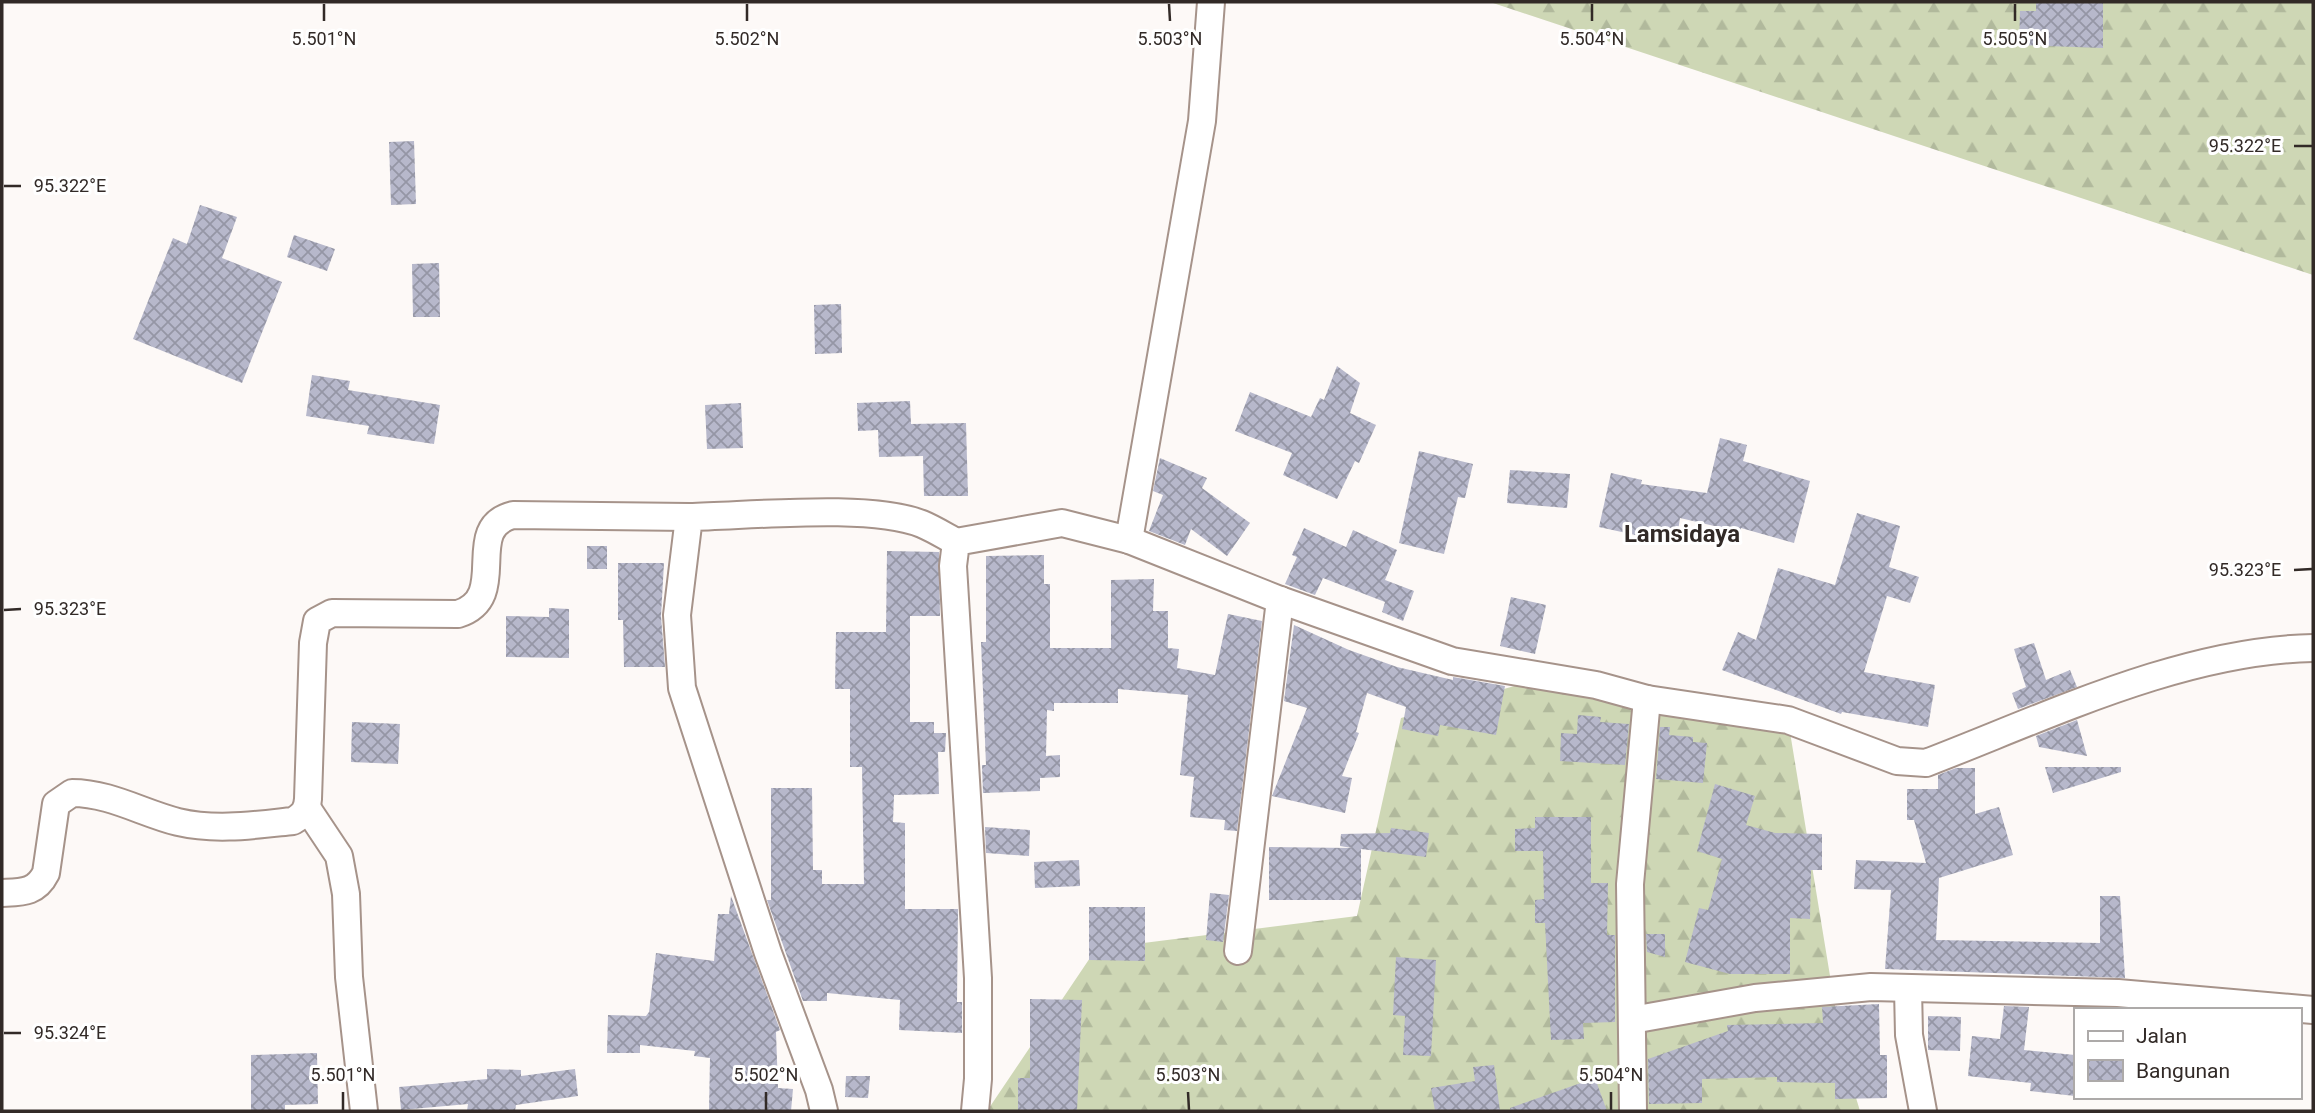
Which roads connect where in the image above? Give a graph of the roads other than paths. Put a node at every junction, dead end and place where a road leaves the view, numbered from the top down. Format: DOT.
graph roads {
  1 [pos="1211,2"];
  2 [pos="689,517"];
  3 [pos="1129,540"];
  4 [pos="956,542"];
  5 [pos="1280,600"];
  6 [pos="2313,648"];
  7 [pos="1647,699"];
  8 [pos="307,807"];
  9 [pos="2,893"];
  10 [pos="1238,951"];
  11 [pos="1908,988"];
  12 [pos="2290,1008"];
  13 [pos="1632,1020"];
  14 [pos="364,1111"];
  15 [pos="824,1111"];
  16 [pos="975,1111"];
  17 [pos="1633,1111"];
  18 [pos="1923,1111"];
  1 -- 3 [label="street"];
  2 -- 4 [label="street"];
  2 -- 8 [label="street"];
  2 -- 15 [label="street"];
  3 -- 4 [label="street"];
  3 -- 5 [label="street"];
  4 -- 16 [label="street"];
  5 -- 7 [label="street"];
  5 -- 10 [label="street"];
  6 -- 7 [label="street"];
  7 -- 13 [label="street"];
  8 -- 9 [label="street"];
  8 -- 14 [label="street"];
  11 -- 12 [label="street"];
  11 -- 13 [label="street"];
  11 -- 18 [label="street"];
  13 -- 17 [label="street"];
}
